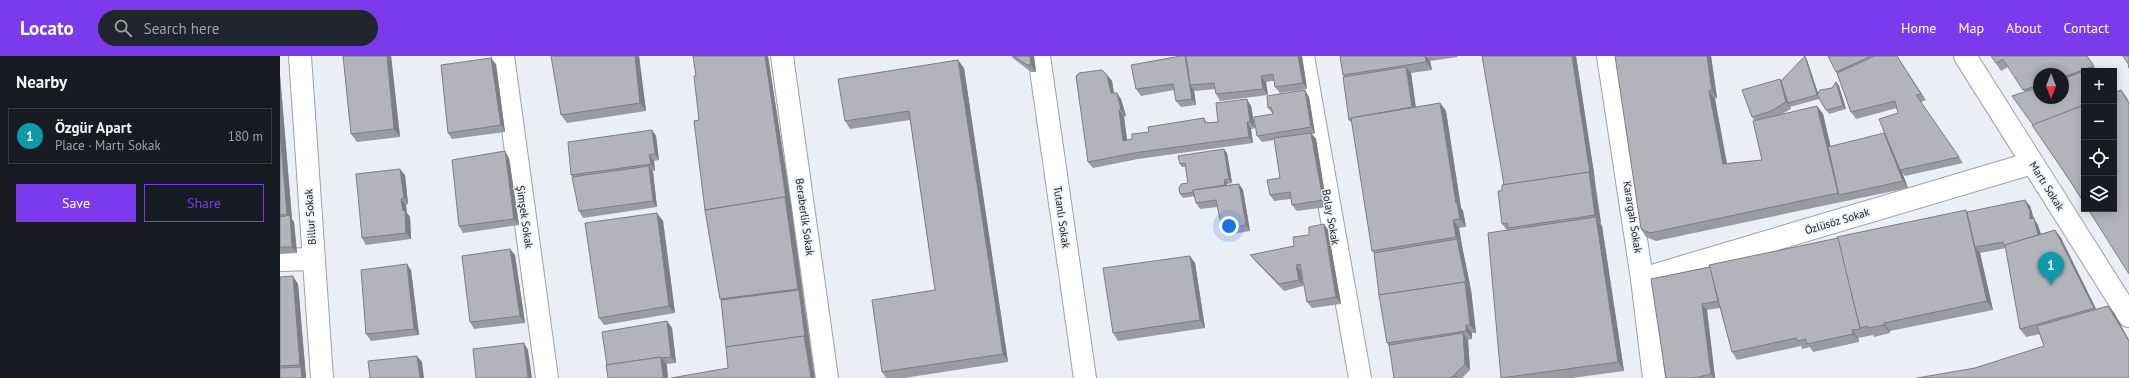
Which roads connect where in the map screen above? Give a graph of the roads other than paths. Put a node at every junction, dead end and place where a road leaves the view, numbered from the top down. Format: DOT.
graph roads {
  1 [pos="300,56"];
  2 [pos="503,56"];
  3 [pos="782,56"];
  4 [pos="1303,56"];
  5 [pos="1608,56"];
  6 [pos="1965,56"];
  7 [pos="1045,57"];
  8 [pos="2032,163"];
  9 [pos="280,260"];
  10 [pos="313,260"];
  11 [pos="1642,279"];
  12 [pos="2129,316"];
  13 [pos="322,378"];
  14 [pos="547,378"];
  15 [pos="827,378"];
  16 [pos="1085,378"];
  17 [pos="1360,378"];
  18 [pos="1654,378"];
  1 -- 10 [label="street, Billur Sokak"];
  2 -- 14 [label="street, Şimşek Sokak"];
  3 -- 15 [label="street, Beraberlik Sokak"];
  4 -- 17 [label="street, Bolay Sokak"];
  5 -- 11 [label="street, Karargah Sokak"];
  6 -- 8 [label="street, Martı Sokak"];
  7 -- 16 [label="street, Tutanlı Sokak"];
  8 -- 11 [label="street, Özlüsöz Sokak"];
  8 -- 12 [label="street, Martı Sokak"];
  9 -- 10 [label="street"];
  10 -- 13 [label="street, Billur Sokak"];
  11 -- 18 [label="street, Karargah Sokak"];
}
